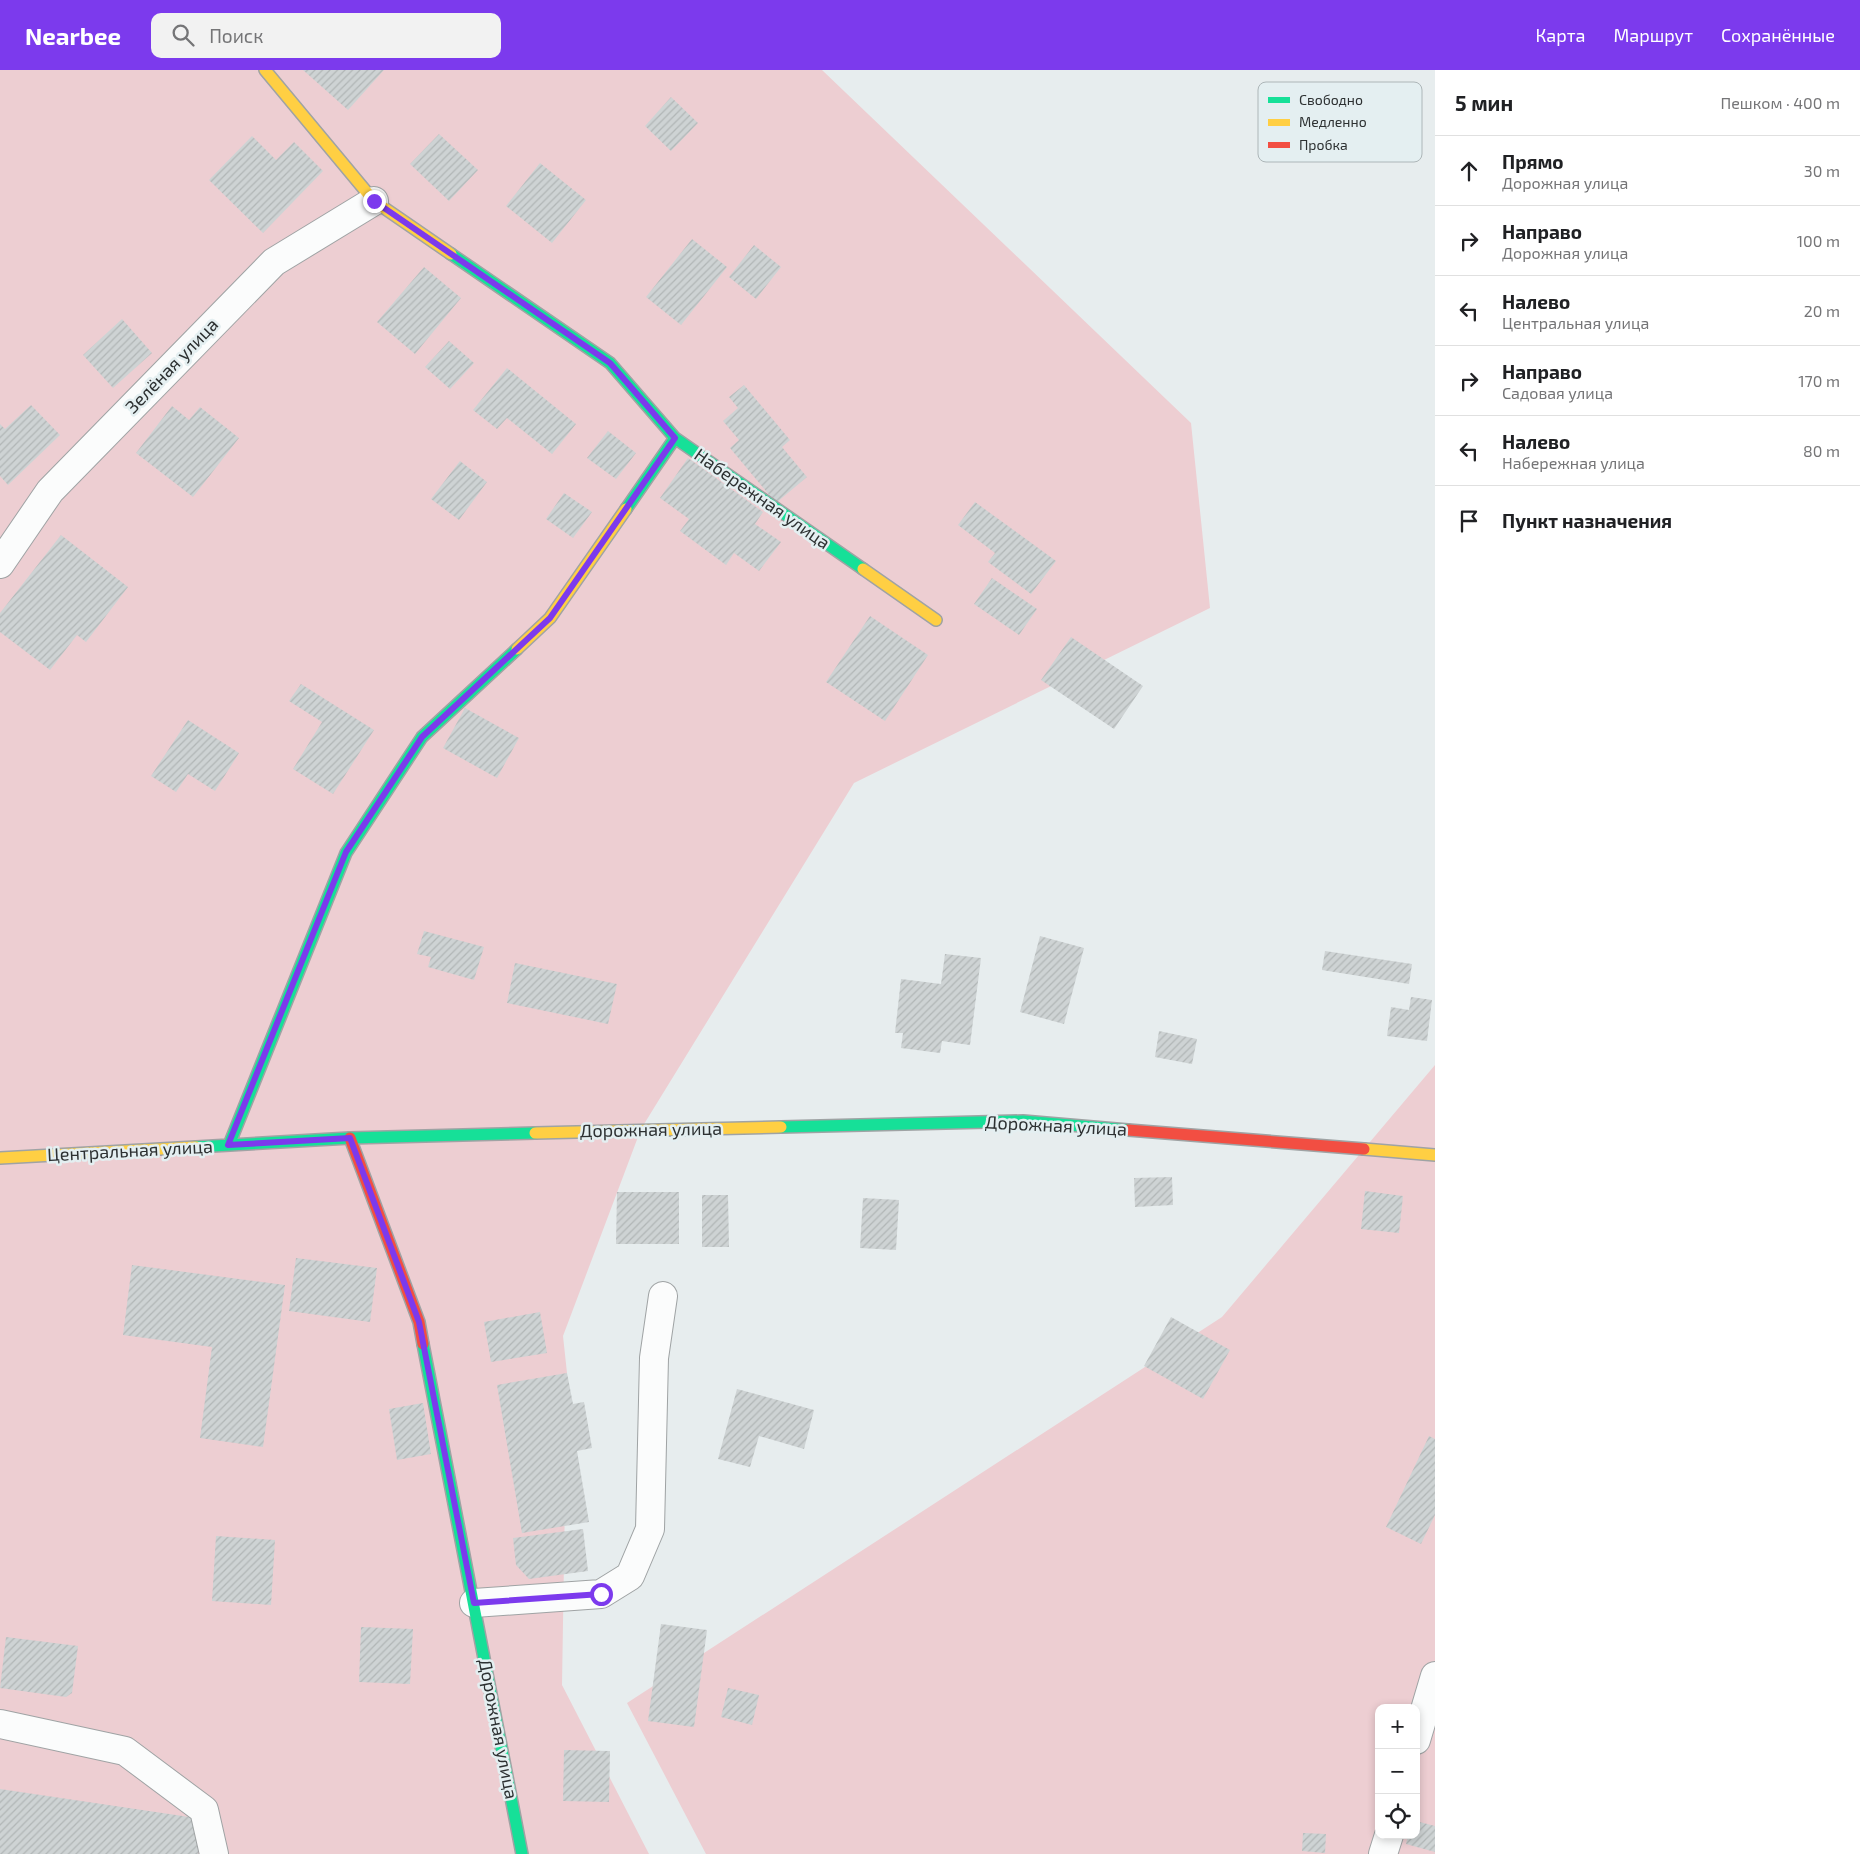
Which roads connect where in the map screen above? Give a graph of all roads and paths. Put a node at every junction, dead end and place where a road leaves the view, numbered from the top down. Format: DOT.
graph roads {
  1 [pos="265,70"];
  2 [pos="374,201"];
  3 [pos="675,438"];
  4 [pos="0,564"];
  5 [pos="936,620"];
  6 [pos="350,1138"];
  7 [pos="228,1145"];
  8 [pos="1435,1155"];
  9 [pos="0,1158"];
  10 [pos="663,1296"];
  11 [pos="474,1603"];
  12 [pos="1435,1676"];
  13 [pos="0,1724"];
  14 [pos="1420,1727"];
  15 [pos="1388,1839"];
  16 [pos="214,1854"];
  17 [pos="522,1854"];
  18 [pos="1383,1854"];
  1 -- 2 [label="street, Набережная улица"];
  2 -- 3 [label="street, Набережная улица"];
  2 -- 4 [label="street, Зелёная улица"];
  3 -- 5 [label="street, Набережная улица"];
  3 -- 7 [label="street"];
  6 -- 7 [label="street, Центральная улица"];
  6 -- 8 [label="street, Дорожная улица"];
  6 -- 11 [label="street, Дорожная улица"];
  7 -- 9 [label="street, Центральная улица"];
  10 -- 11 [label="street"];
  11 -- 17 [label="street, Дорожная улица"];
  12 -- 14 [label="street"];
  13 -- 16 [label="street"];
  15 -- 18 [label="street"];
}
